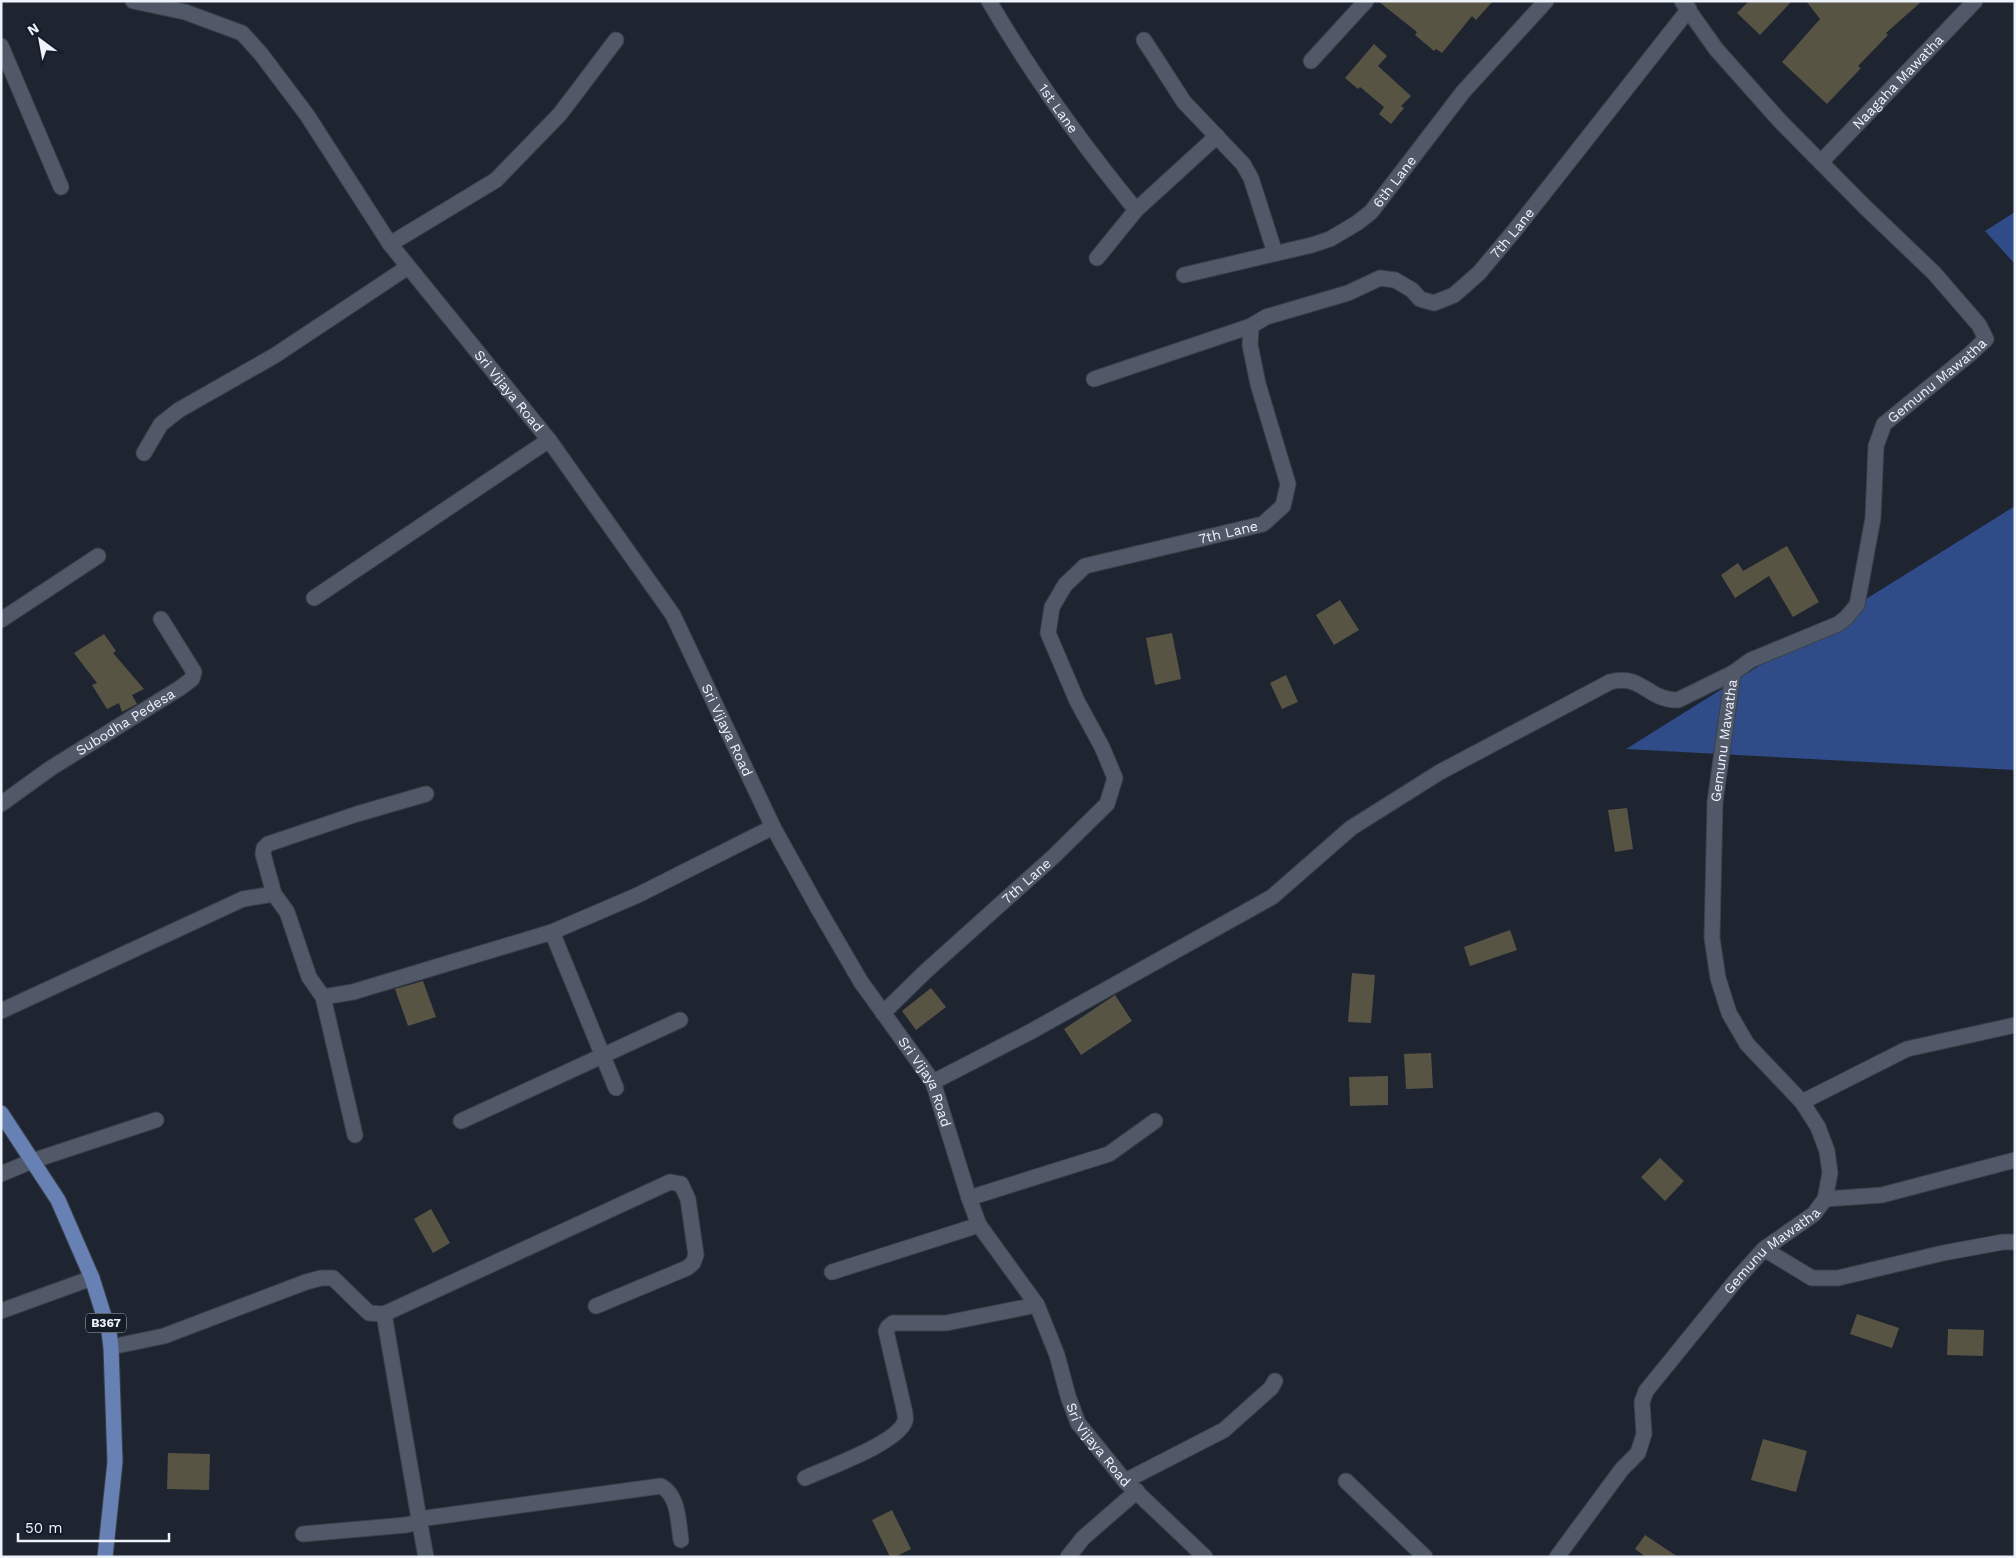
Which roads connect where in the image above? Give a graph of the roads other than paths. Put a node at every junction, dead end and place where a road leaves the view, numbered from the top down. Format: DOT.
graph roads {
  1 [pos="133,1"];
  2 [pos="989,1"];
  3 [pos="1366,1"];
  4 [pos="1546,1"];
  5 [pos="1975,1"];
  6 [pos="1686,5"];
  7 [pos="616,40"];
  8 [pos="1144,40"];
  9 [pos="1,46"];
  10 [pos="1311,61"];
  11 [pos="1217,136"];
  12 [pos="1821,162"];
  13 [pos="60,187"];
  14 [pos="1136,210"];
  15 [pos="390,244"];
  16 [pos="1274,253"];
  17 [pos="1097,258"];
  18 [pos="408,266"];
  19 [pos="1184,275"];
  20 [pos="1251,326"];
  21 [pos="1094,379"];
  22 [pos="548,440"];
  23 [pos="144,454"];
  24 [pos="98,556"];
  25 [pos="314,598"];
  26 [pos="1,620"];
  27 [pos="161,620"];
  28 [pos="1733,672"];
  29 [pos="426,794"];
  30 [pos="1,804"];
  31 [pos="773,827"];
  32 [pos="274,894"];
  33 [pos="552,932"];
  34 [pos="323,997"];
  35 [pos="1,1011"];
  36 [pos="883,1013"];
  37 [pos="680,1020"];
  38 [pos="2015,1025"];
  39 [pos="603,1057"];
  40 [pos="933,1082"];
  41 [pos="616,1088"];
  42 [pos="1802,1102"];
  43 [pos="1,1113"];
  44 [pos="156,1120"];
  45 [pos="461,1121"];
  46 [pos="1155,1121"];
  47 [pos="355,1135"];
  48 [pos="2015,1160"];
  49 [pos="32,1161"];
  50 [pos="1,1174"];
  51 [pos="969,1198"];
  52 [pos="1825,1199"];
  53 [pos="979,1224"];
  54 [pos="2015,1242"];
  55 [pos="1764,1249"];
  56 [pos="832,1272"];
  57 [pos="92,1278"];
  58 [pos="596,1306"];
  59 [pos="1037,1306"];
  60 [pos="1,1311"];
  61 [pos="384,1314"];
  62 [pos="111,1347"];
  63 [pos="1275,1381"];
  64 [pos="805,1478"];
  65 [pos="1346,1481"];
  66 [pos="1131,1486"];
  67 [pos="419,1519"];
  68 [pos="303,1534"];
  69 [pos="681,1540"];
  70 [pos="105,1557"];
  71 [pos="426,1557"];
  72 [pos="1068,1557"];
  73 [pos="1205,1557"];
  74 [pos="1425,1557"];
  75 [pos="1557,1557"];
  1 -- 15 [label="street, Sri Vijaya Road"];
  2 -- 14 [label="street, 1st Lane"];
  3 -- 10 [label="street"];
  4 -- 16 [label="street, 6th Lane"];
  5 -- 12 [label="street, Naagaha Mawatha"];
  6 -- 12 [label="street, Gemunu Mawatha"];
  6 -- 20 [label="street, 7th Lane"];
  7 -- 15 [label="street"];
  8 -- 11 [label="street"];
  9 -- 13 [label="street"];
  11 -- 14 [label="street"];
  11 -- 16 [label="street"];
  12 -- 28 [label="street, Gemunu Mawatha"];
  14 -- 17 [label="street"];
  15 -- 18 [label="street, Sri Vijaya Road"];
  16 -- 19 [label="street, 6th Lane"];
  18 -- 22 [label="street, Sri Vijaya Road"];
  18 -- 23 [label="street"];
  20 -- 21 [label="street"];
  20 -- 36 [label="street, 7th Lane"];
  22 -- 25 [label="street"];
  22 -- 31 [label="street, Sri Vijaya Road"];
  24 -- 26 [label="street"];
  27 -- 30 [label="street, Subodha Pedesa"];
  28 -- 40 [label="street"];
  28 -- 42 [label="street, Gemunu Mawatha"];
  29 -- 32 [label="street"];
  31 -- 33 [label="street"];
  31 -- 36 [label="street, Sri Vijaya Road"];
  32 -- 34 [label="street"];
  32 -- 35 [label="street"];
  33 -- 34 [label="street"];
  33 -- 39 [label="street"];
  34 -- 47 [label="street"];
  36 -- 40 [label="street, Sri Vijaya Road"];
  37 -- 39 [label="street"];
  38 -- 42 [label="street"];
  39 -- 41 [label="street"];
  39 -- 45 [label="street"];
  40 -- 51 [label="street, Sri Vijaya Road"];
  42 -- 52 [label="street, Gemunu Mawatha"];
  43 -- 49 [label="main road, B367"];
  44 -- 49 [label="street"];
  46 -- 51 [label="street"];
  48 -- 52 [label="street"];
  49 -- 50 [label="street"];
  49 -- 57 [label="main road, B367"];
  51 -- 53 [label="street, Sri Vijaya Road"];
  52 -- 55 [label="street, Gemunu Mawatha"];
  53 -- 56 [label="street"];
  53 -- 59 [label="street, Sri Vijaya Road"];
  54 -- 55 [label="street"];
  55 -- 75 [label="street, Gemunu Mawatha"];
  57 -- 60 [label="street"];
  57 -- 62 [label="main road, B367"];
  58 -- 61 [label="street"];
  59 -- 64 [label="street"];
  59 -- 66 [label="street, Sri Vijaya Road"];
  61 -- 62 [label="street"];
  61 -- 67 [label="street"];
  62 -- 70 [label="main road, B367"];
  63 -- 66 [label="street"];
  65 -- 74 [label="street"];
  66 -- 72 [label="street"];
  66 -- 73 [label="street, Sri Vijaya Road"];
  67 -- 68 [label="street"];
  67 -- 69 [label="street"];
  67 -- 71 [label="street"];
}
